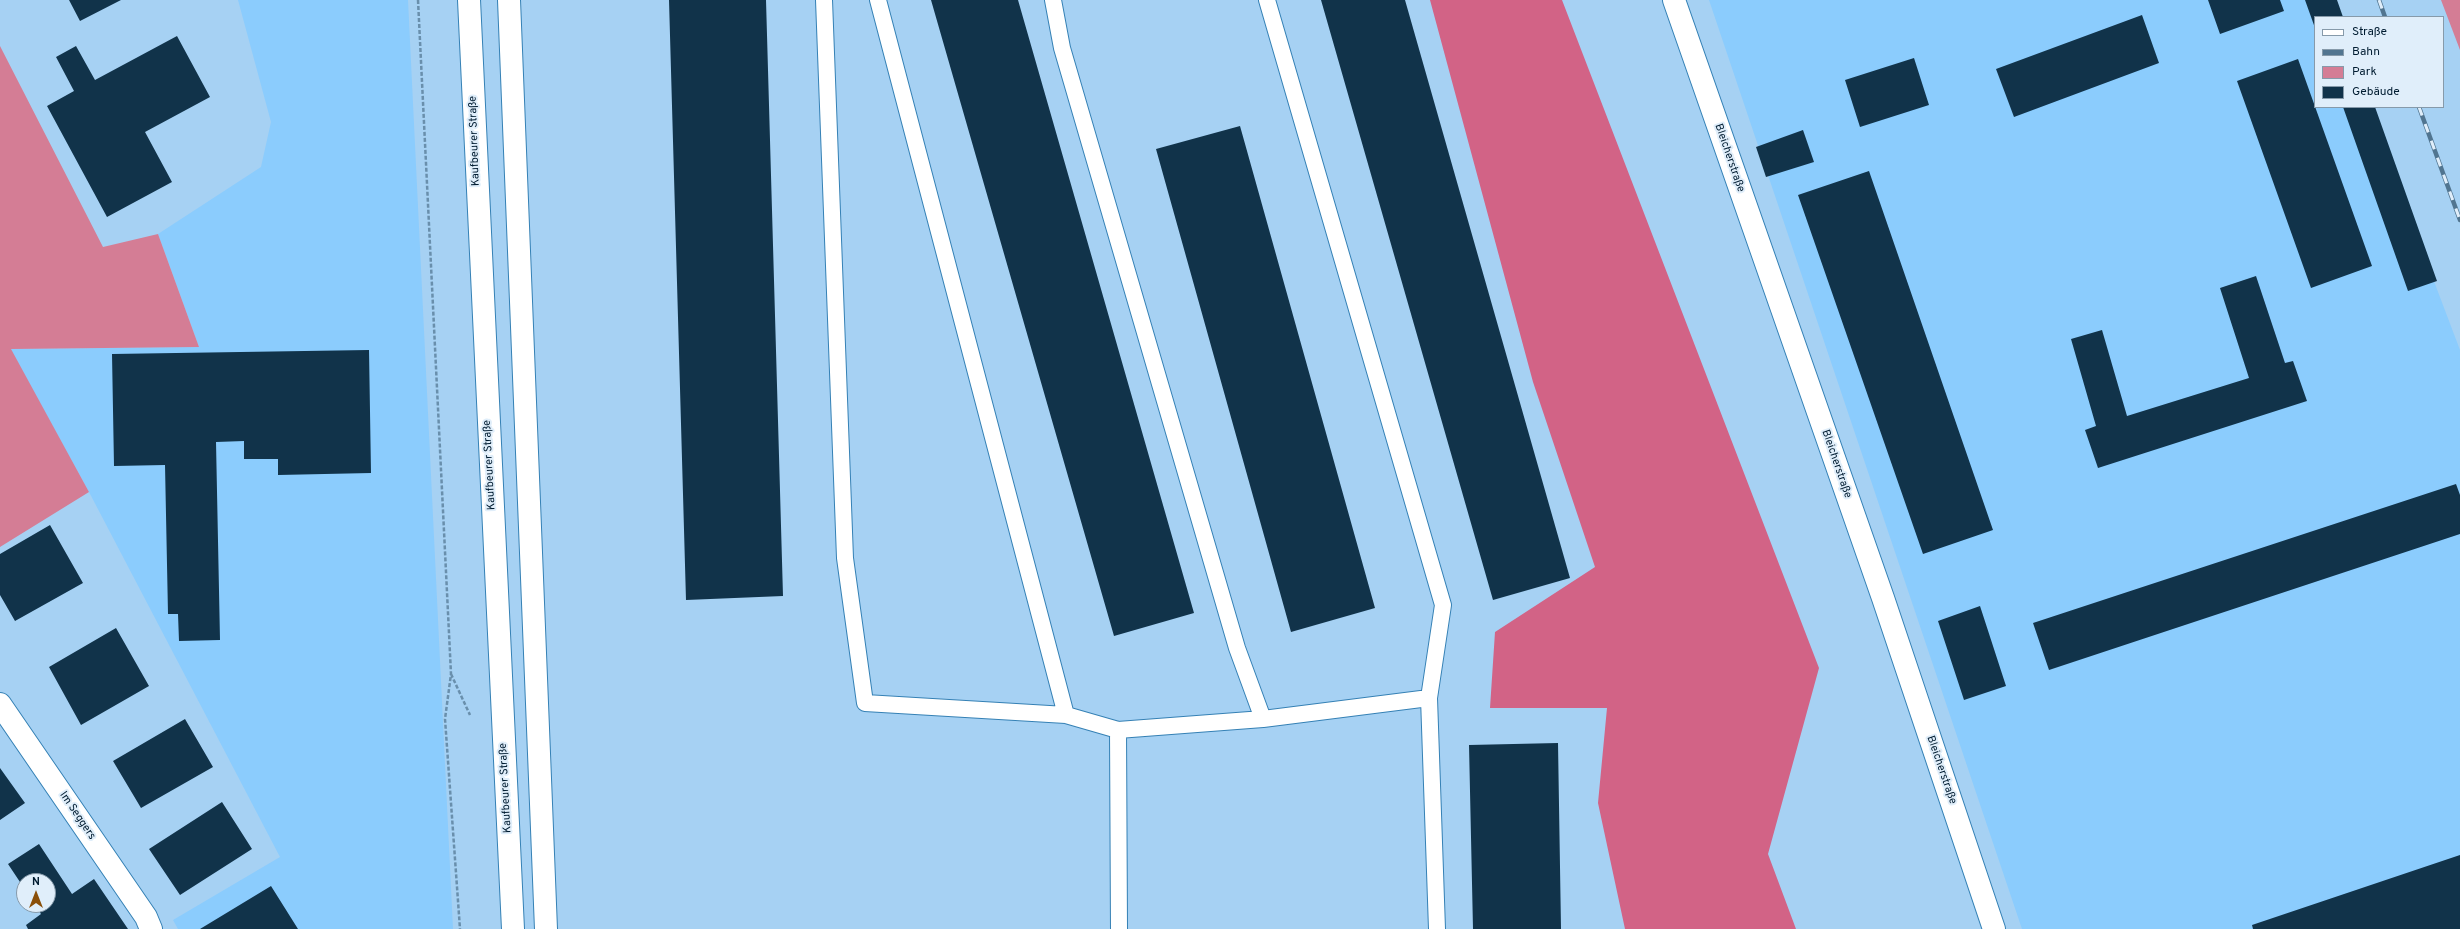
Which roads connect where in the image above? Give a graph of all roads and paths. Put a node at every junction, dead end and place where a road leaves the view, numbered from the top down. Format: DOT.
graph roads {
  1 [pos="418,0"];
  2 [pos="469,0"];
  3 [pos="509,0"];
  4 [pos="824,0"];
  5 [pos="878,0"];
  6 [pos="1053,0"];
  7 [pos="1267,0"];
  8 [pos="1674,0"];
  9 [pos="1430,698"];
  10 [pos="0,704"];
  11 [pos="1066,715"];
  12 [pos="1263,719"];
  13 [pos="1118,730"];
  14 [pos="151,929"];
  15 [pos="460,929"];
  16 [pos="513,929"];
  17 [pos="546,929"];
  18 [pos="1119,929"];
  19 [pos="1437,929"];
  20 [pos="1994,929"];
  1 -- 15 [label="path"];
  2 -- 16 [label="main road, Kaufbeurer Straße"];
  3 -- 17 [label="main road"];
  4 -- 11 [label="lane"];
  5 -- 11 [label="lane"];
  6 -- 12 [label="lane"];
  7 -- 9 [label="lane"];
  8 -- 20 [label="main road, Bleicherstraße"];
  9 -- 12 [label="lane"];
  9 -- 19 [label="lane"];
  10 -- 14 [label="main road, Im Seggers"];
  11 -- 13 [label="lane"];
  12 -- 13 [label="lane"];
  13 -- 18 [label="lane"];
}
